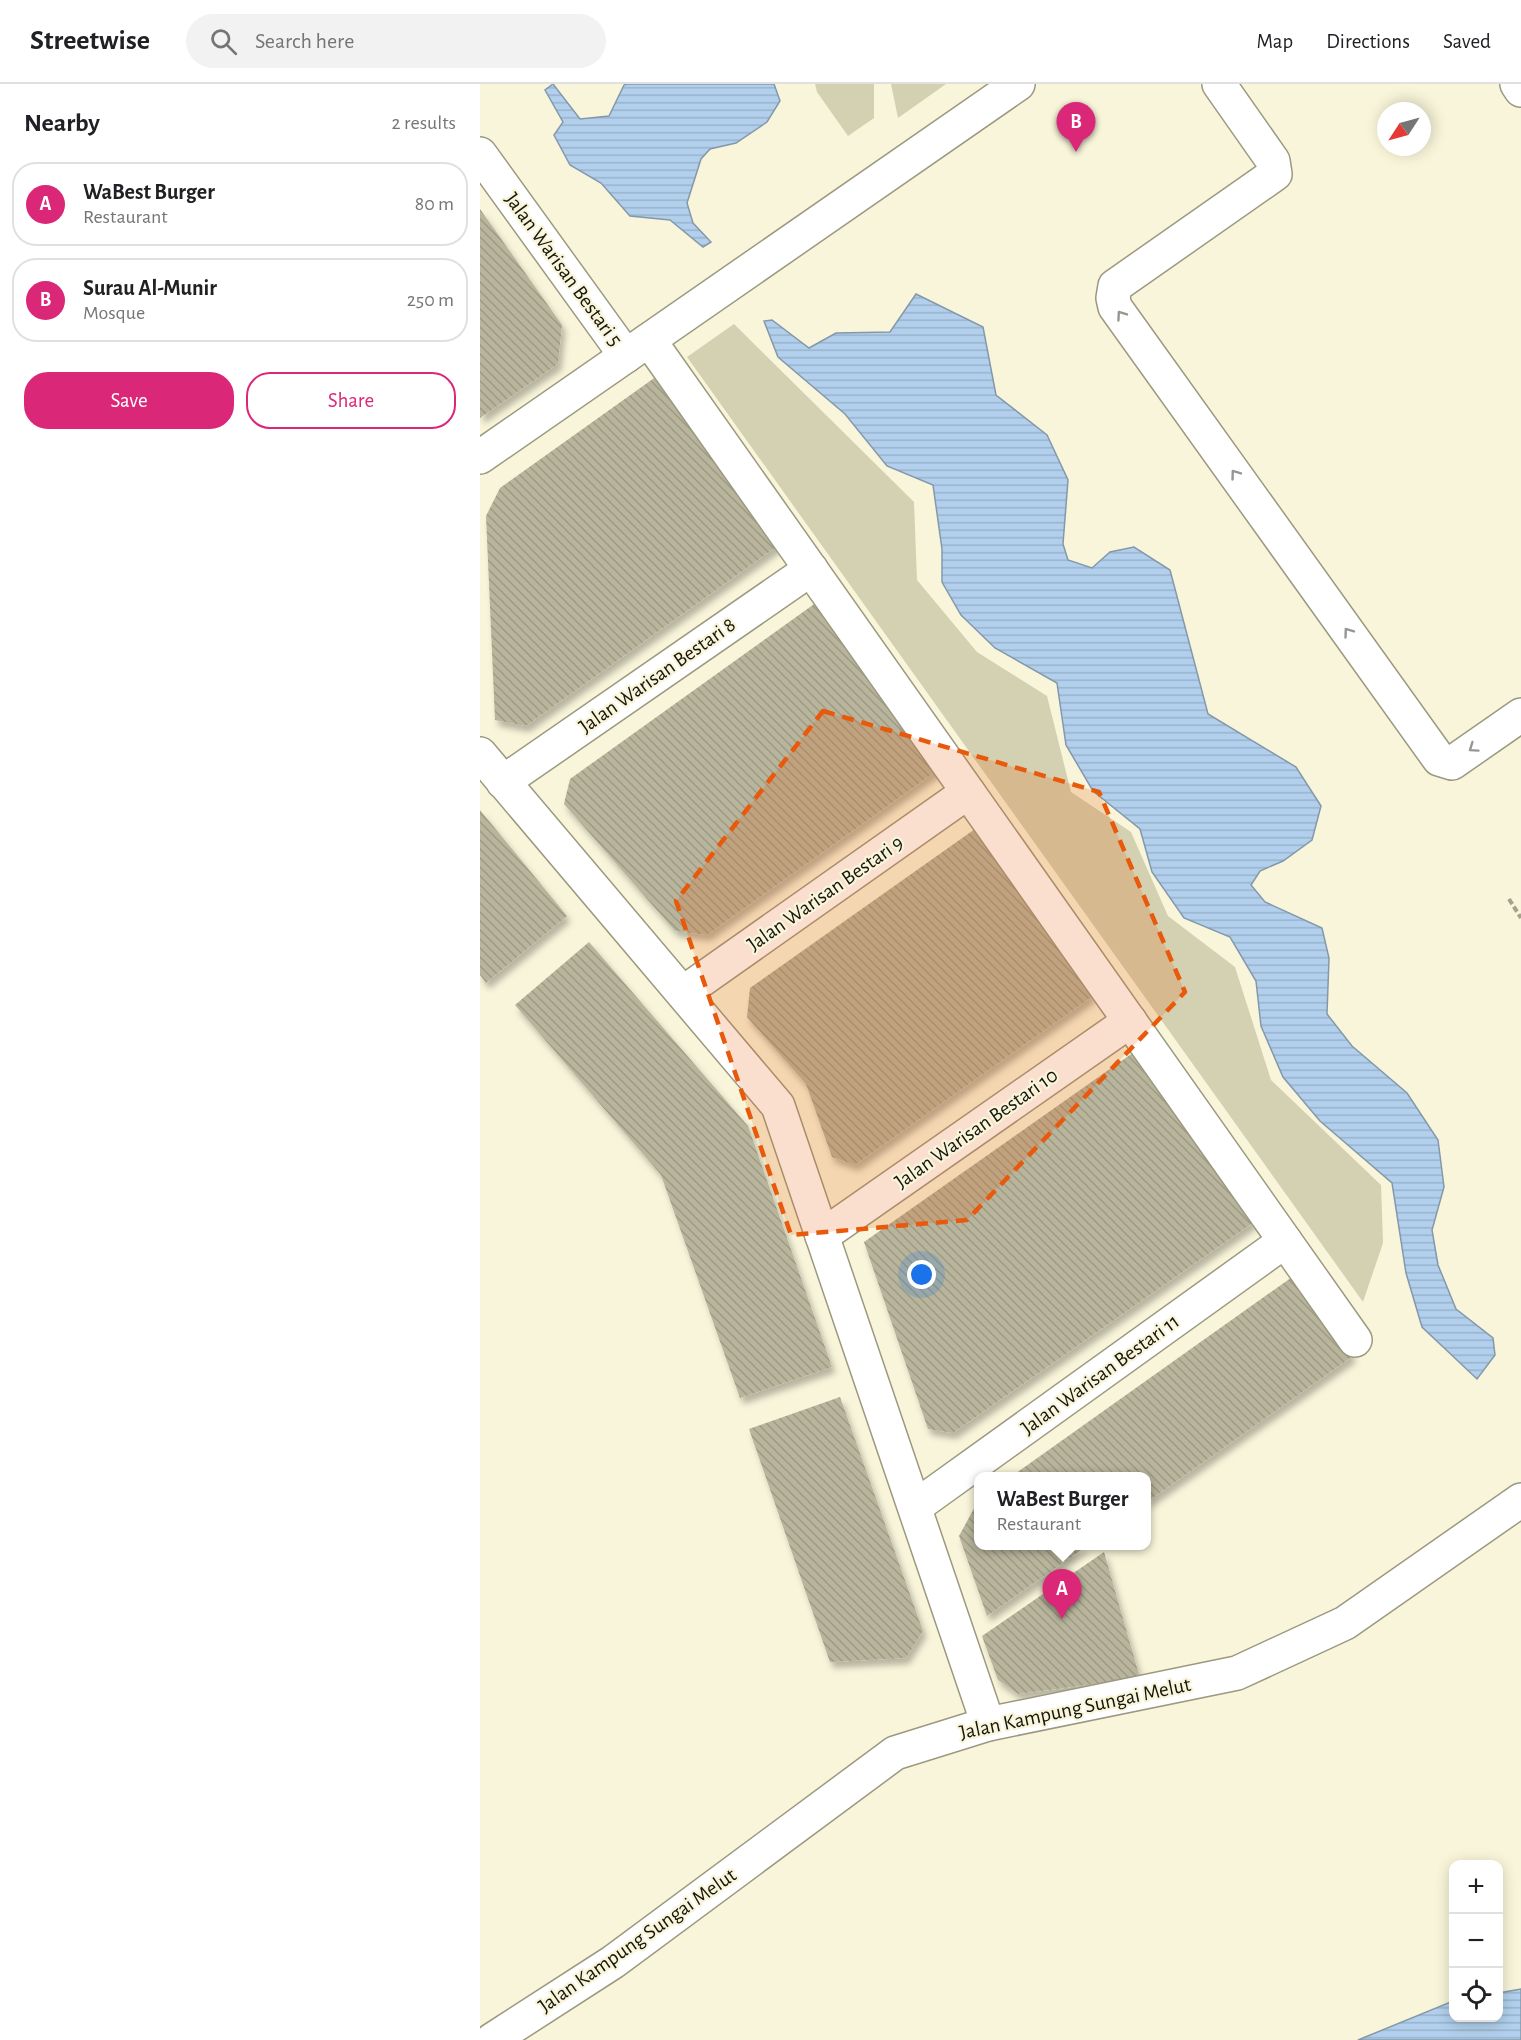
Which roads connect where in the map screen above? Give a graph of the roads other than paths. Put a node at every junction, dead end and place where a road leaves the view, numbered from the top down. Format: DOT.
graph roads {
  1 [pos="1018,84"];
  2 [pos="1220,84"];
  3 [pos="1517,84"];
  4 [pos="1521,90"];
  5 [pos="480,154"];
  6 [pos="638,348"];
  7 [pos="480,457"];
  8 [pos="811,569"];
  9 [pos="1521,715"];
  10 [pos="480,754"];
  11 [pos="503,782"];
  12 [pos="968,792"];
  13 [pos="683,993"];
  14 [pos="1130,1021"];
  15 [pos="822,1236"];
  16 [pos="1285,1241"];
  17 [pos="1355,1340"];
  18 [pos="1521,1500"];
  19 [pos="915,1507"];
  20 [pos="988,1724"];
  21 [pos="492,2040"];
  1 -- 6 [label="street"];
  9 -- 2 [label="street, one-way"];
  3 -- 4 [label="street"];
  5 -- 6 [label="street, Jalan Warisan Bestari 5"];
  6 -- 7 [label="street"];
  6 -- 8 [label="street, Jalan Warisan Bestari 5"];
  8 -- 11 [label="street, Jalan Warisan Bestari 8"];
  8 -- 12 [label="street, Jalan Warisan Bestari 5"];
  10 -- 11 [label="street"];
  11 -- 13 [label="street"];
  12 -- 13 [label="street, Jalan Warisan Bestari 9"];
  12 -- 14 [label="street, Jalan Warisan Bestari 5"];
  13 -- 15 [label="street"];
  14 -- 15 [label="street, Jalan Warisan Bestari 10"];
  14 -- 16 [label="street, Jalan Warisan Bestari 5"];
  15 -- 19 [label="street"];
  16 -- 17 [label="street, Jalan Warisan Bestari 5"];
  16 -- 19 [label="street, Jalan Warisan Bestari 11"];
  18 -- 20 [label="street, Jalan Kampung Sungai Melut"];
  19 -- 20 [label="street"];
  20 -- 21 [label="street, Jalan Kampung Sungai Melut"];
}
